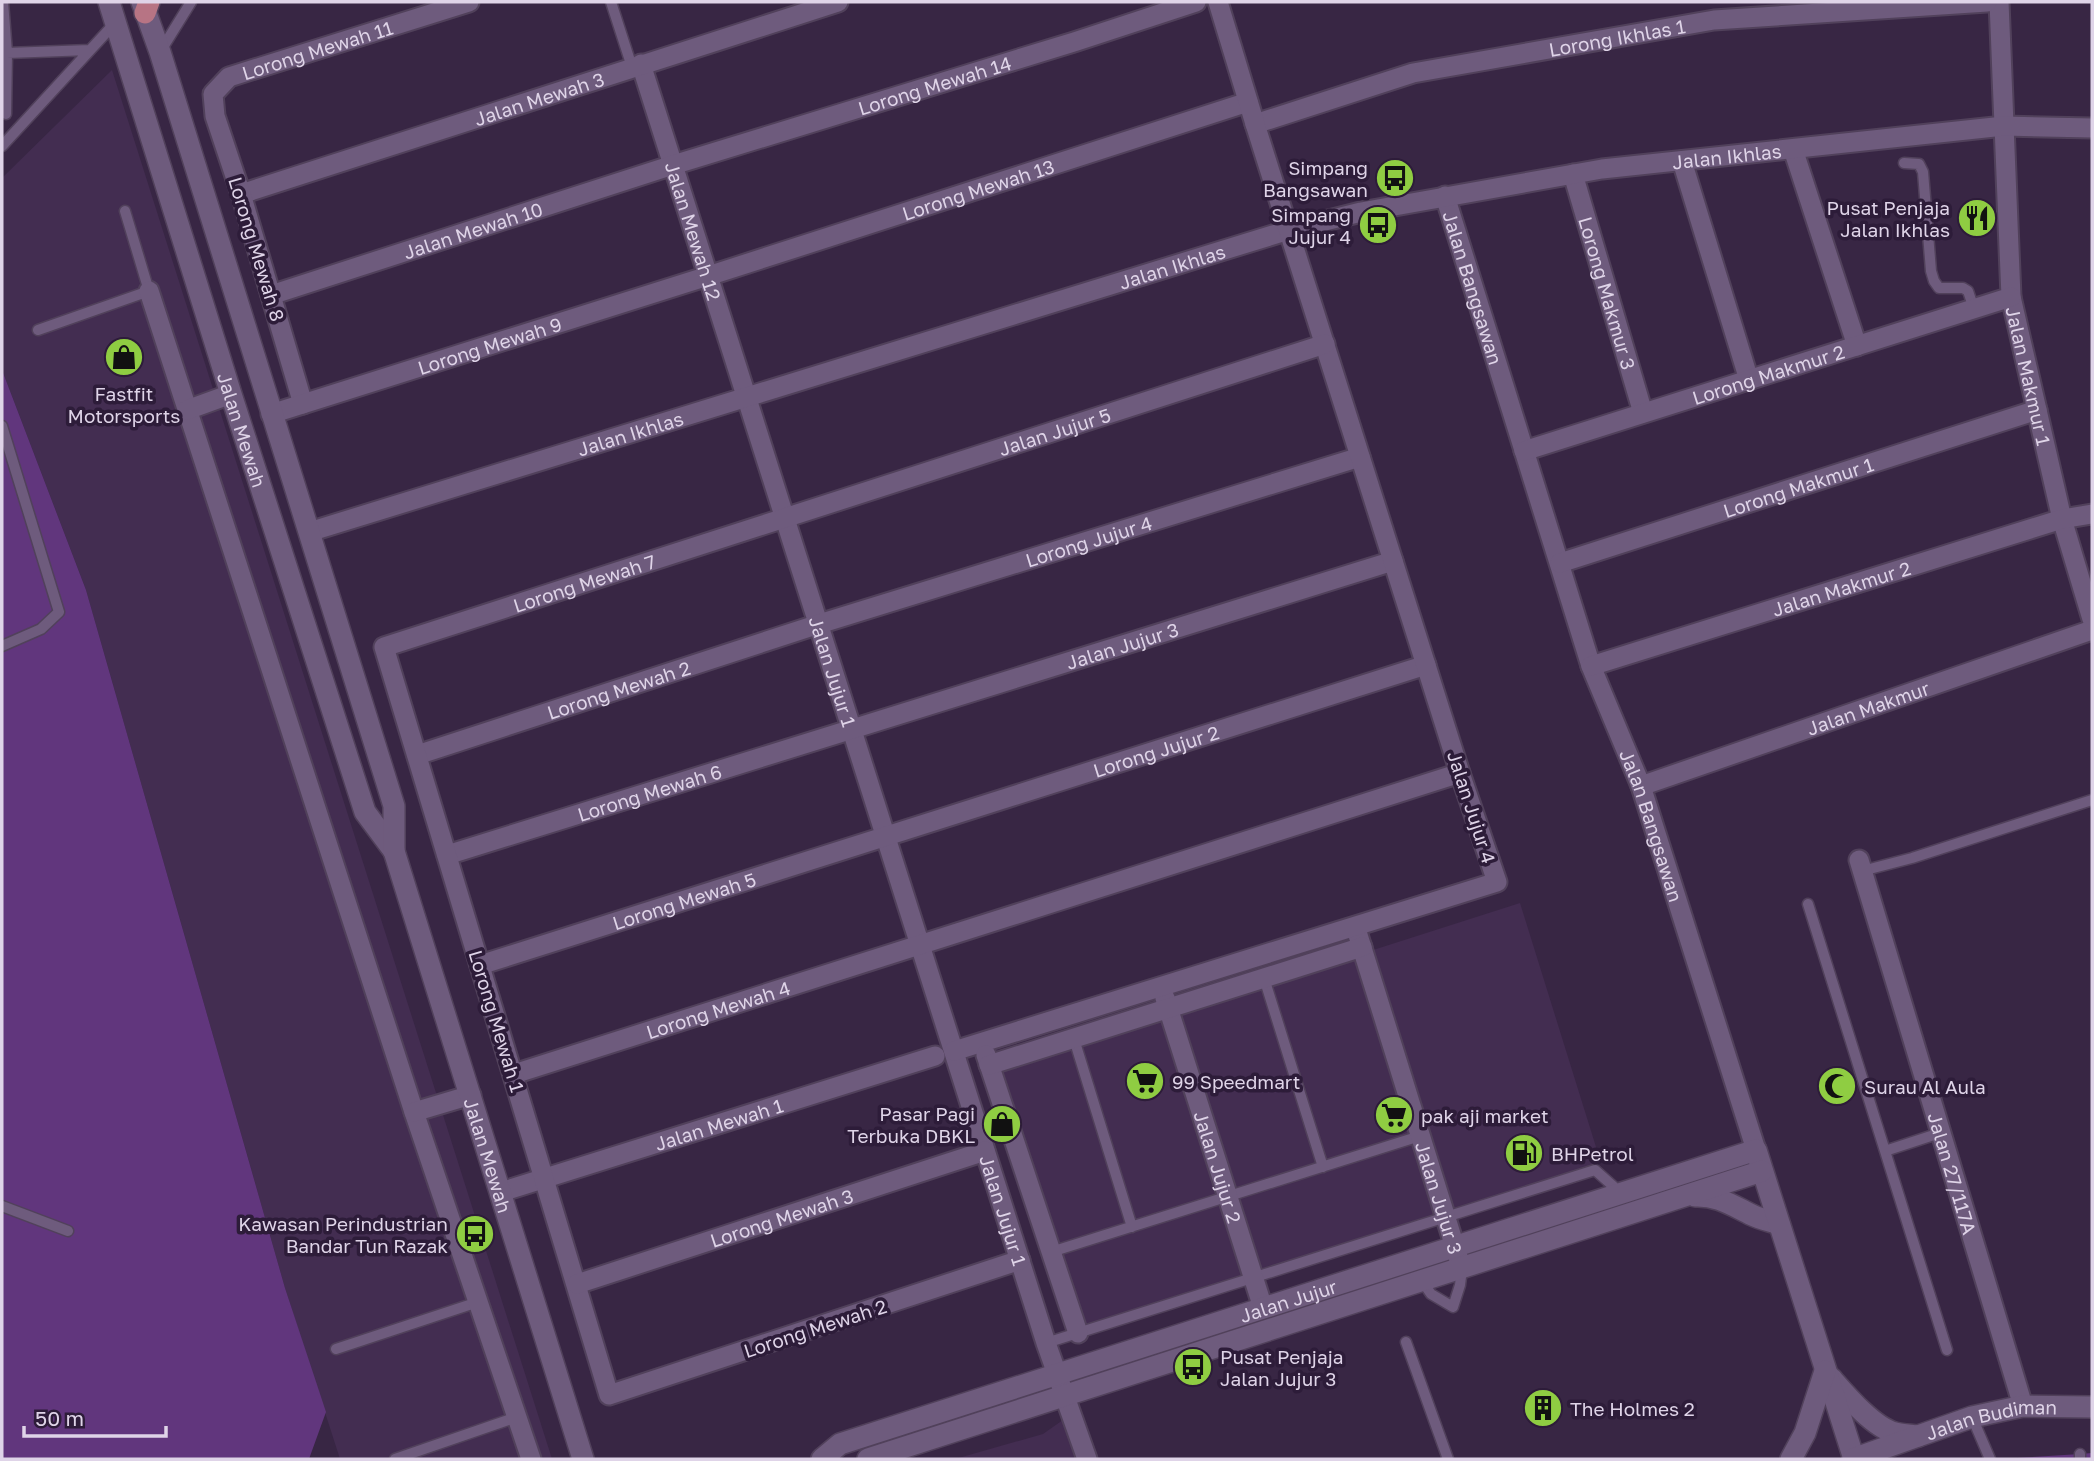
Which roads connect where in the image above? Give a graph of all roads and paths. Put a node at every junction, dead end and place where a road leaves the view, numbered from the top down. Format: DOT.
graph roads {
  1 [pos="3,2"];
  2 [pos="109,2"];
  3 [pos="191,2"];
  4 [pos="469,2"];
  5 [pos="611,2"];
  6 [pos="838,2"];
  7 [pos="1196,2"];
  8 [pos="1218,2"];
  9 [pos="1987,2"];
  10 [pos="1999,2"];
  11 [pos="145,5"];
  12 [pos="808,7"];
  13 [pos="115,23"];
  14 [pos="90,50"];
  15 [pos="160,52"];
  16 [pos="7,53"];
  17 [pos="636,66"];
  18 [pos="214,94"];
  19 [pos="1248,102"];
  20 [pos="6,114"];
  21 [pos="1255,124"];
  22 [pos="2004,126"];
  23 [pos="2092,128"];
  24 [pos="2,146"];
  25 [pos="1793,149"];
  26 [pos="1682,161"];
  27 [pos="1904,163"];
  28 [pos="673,165"];
  29 [pos="1573,174"];
  30 [pos="241,194"];
  31 [pos="1445,196"];
  32 [pos="125,211"];
  33 [pos="1289,230"];
  34 [pos="708,276"];
  35 [pos="149,291"];
  36 [pos="271,295"];
  37 [pos="2011,297"];
  38 [pos="1974,309"];
  39 [pos="38,330"];
  40 [pos="1325,344"];
  41 [pos="1857,346"];
  42 [pos="1749,380"];
  43 [pos="231,394"];
  44 [pos="747,397"];
  45 [pos="303,404"];
  46 [pos="187,410"];
  47 [pos="2037,410"];
  48 [pos="1643,413"];
  49 [pos="271,414"];
  50 [pos="2,426"];
  51 [pos="1524,451"];
  52 [pos="1360,457"];
  53 [pos="2092,514"];
  54 [pos="785,518"];
  55 [pos="2062,519"];
  56 [pos="309,532"];
  57 [pos="278,541"];
  58 [pos="1393,561"];
  59 [pos="1560,564"];
  60 [pos="2092,619"];
  61 [pos="818,624"];
  62 [pos="2092,630"];
  63 [pos="2,646"];
  64 [pos="384,647"];
  65 [pos="1426,664"];
  66 [pos="1591,666"];
  67 [pos="852,730"];
  68 [pos="417,755"];
  69 [pos="1460,773"];
  70 [pos="1642,786"];
  71 [pos="2092,800"];
  72 [pos="885,835"];
  73 [pos="394,851"];
  74 [pos="447,855"];
  75 [pos="1861,866"];
  76 [pos="1808,904"];
  77 [pos="1355,926"];
  78 [pos="920,945"];
  79 [pos="1362,947"];
  80 [pos="480,965"];
  81 [pos="1264,978"];
  82 [pos="1162,986"];
  83 [pos="1169,1009"];
  84 [pos="1074,1039"];
  85 [pos="982,1043"];
  86 [pos="945,1054"];
  87 [pos="989,1065"];
  88 [pos="514,1074"];
  89 [pos="471,1095"];
  90 [pos="414,1112"];
  91 [pos="1940,1133"];
  92 [pos="1420,1136"];
  93 [pos="1756,1150"];
  94 [pos="985,1151"];
  95 [pos="1885,1151"];
  96 [pos="1322,1167"];
  97 [pos="1762,1171"];
  98 [pos="545,1178"];
  99 [pos="501,1192"];
  100 [pos="1619,1195"];
  101 [pos="1690,1196"];
  102 [pos="1228,1197"];
  103 [pos="2,1206"];
  104 [pos="1446,1217"];
  105 [pos="1779,1224"];
  106 [pos="1132,1227"];
  107 [pos="68,1231"];
  108 [pos="1455,1247"];
  109 [pos="1051,1252"];
  110 [pos="1020,1260"];
  111 [pos="1462,1268"];
  112 [pos="1253,1278"];
  113 [pos="1422,1281"];
  114 [pos="577,1284"];
  115 [pos="479,1301"];
  116 [pos="1263,1308"];
  117 [pos="1078,1333"];
  118 [pos="1406,1342"];
  119 [pos="1046,1343"];
  120 [pos="336,1349"];
  121 [pos="1947,1350"];
  122 [pos="1825,1371"];
  123 [pos="1057,1373"];
  124 [pos="609,1395"];
  125 [pos="1064,1395"];
  126 [pos="2022,1406"];
  127 [pos="2092,1408"];
  128 [pos="517,1417"];
  129 [pos="1972,1418"];
  130 [pos="1918,1436"];
  131 [pos="396,1459"];
  132 [pos="531,1459"];
  133 [pos="583,1459"];
  134 [pos="822,1459"];
  135 [pos="868,1459"];
  136 [pos="1087,1459"];
  137 [pos="1448,1459"];
  138 [pos="1791,1459"];
  139 [pos="1853,1459"];
  140 [pos="1990,1459"];
  1 -- 16 [label="lane"];
  2 -- 13 [label="street, Jalan Mewah"];
  3 -- 15 [label="lane"];
  4 -- 18 [label="street, Lorong Mewah 11"];
  5 -- 17 [label="lane"];
  6 -- 12 [label="street, Jalan Mewah 3"];
  7 -- 28 [label="street, Lorong Mewah 14"];
  8 -- 19 [label="street"];
  9 -- 21 [label="street, Lorong Ikhlas 1"];
  10 -- 22 [label="street, Jalan Makmur 1"];
  11 -- 15 [label="street, Jalan Mewah"];
  12 -- 17 [label="street, Jalan Mewah 3"];
  13 -- 14 [label="lane"];
  13 -- 43 [label="street, Jalan Mewah"];
  14 -- 16 [label="lane"];
  14 -- 24 [label="lane"];
  15 -- 49 [label="street, Jalan Mewah"];
  16 -- 20 [label="lane"];
  17 -- 28 [label="street, Jalan Mewah 12"];
  17 -- 30 [label="street, Jalan Mewah 3"];
  18 -- 30 [label="street, Lorong Mewah 8"];
  19 -- 21 [label="street"];
  19 -- 34 [label="street, Lorong Mewah 13"];
  21 -- 33 [label="street"];
  22 -- 23 [label="street, Jalan Ikhlas"];
  22 -- 25 [label="street, Jalan Ikhlas"];
  22 -- 37 [label="street, Jalan Makmur 1"];
  25 -- 26 [label="street, Jalan Ikhlas"];
  25 -- 41 [label="street"];
  26 -- 29 [label="street, Jalan Ikhlas"];
  26 -- 42 [label="street"];
  27 -- 38 [label="lane"];
  28 -- 34 [label="street, Jalan Mewah 12"];
  28 -- 36 [label="street, Jalan Mewah 10"];
  29 -- 31 [label="street, Jalan Ikhlas"];
  29 -- 48 [label="street, Lorong Makmur 3"];
  30 -- 36 [label="street, Lorong Mewah 8"];
  31 -- 33 [label="street, Jalan Ikhlas"];
  31 -- 51 [label="street, Jalan Bangsawan"];
  32 -- 35 [label="lane"];
  33 -- 40 [label="street, Jalan Jujur 4"];
  33 -- 44 [label="street, Jalan Ikhlas"];
  34 -- 44 [label="street, Jalan Mewah 12"];
  34 -- 45 [label="street, Lorong Mewah 9"];
  35 -- 39 [label="lane"];
  35 -- 46 [label="street"];
  36 -- 45 [label="street, Lorong Mewah 8"];
  37 -- 38 [label="street, Lorong Makmur 2"];
  37 -- 47 [label="street, Jalan Makmur 1"];
  38 -- 41 [label="street, Lorong Makmur 2"];
  40 -- 52 [label="street, Jalan Jujur 4"];
  40 -- 54 [label="street, Jalan Jujur 5"];
  41 -- 42 [label="street, Lorong Makmur 2"];
  42 -- 48 [label="street, Lorong Makmur 2"];
  43 -- 46 [label="street"];
  43 -- 57 [label="street, Jalan Mewah"];
  44 -- 54 [label="street, Jalan Jujur 1"];
  44 -- 56 [label="street, Jalan Ikhlas"];
  45 -- 49 [label="street, Lorong Mewah 9"];
  46 -- 90 [label="street"];
  47 -- 55 [label="street, Jalan Makmur 1"];
  47 -- 59 [label="street, Lorong Makmur 1"];
  48 -- 51 [label="street, Lorong Makmur 2"];
  49 -- 56 [label="street, Jalan Mewah"];
  50 -- 63 [label="lane"];
  51 -- 59 [label="street, Jalan Bangsawan"];
  52 -- 58 [label="street, Jalan Jujur 4"];
  52 -- 61 [label="street, Lorong Jujur 4"];
  53 -- 55 [label="street, Jalan Makmur 2"];
  54 -- 61 [label="street, Jalan Jujur 1"];
  54 -- 64 [label="street, Lorong Mewah 7"];
  55 -- 60 [label="street, Jalan Makmur 1"];
  55 -- 66 [label="street, Jalan Makmur 2"];
  56 -- 57 [label="street, Jalan Ikhlas"];
  56 -- 73 [label="street, Jalan Mewah"];
  57 -- 73 [label="street, Jalan Mewah"];
  58 -- 65 [label="street, Jalan Jujur 4"];
  58 -- 67 [label="street, Jalan Jujur 3"];
  59 -- 66 [label="street, Jalan Bangsawan"];
  61 -- 67 [label="street, Jalan Jujur 1"];
  61 -- 68 [label="street, Lorong Mewah 2"];
  62 -- 70 [label="street, Jalan Makmur"];
  64 -- 68 [label="street, Lorong Mewah 1"];
  65 -- 69 [label="street, Jalan Jujur 4"];
  65 -- 72 [label="street, Lorong Jujur 2"];
  66 -- 70 [label="street, Jalan Bangsawan"];
  67 -- 72 [label="street, Jalan Jujur 1"];
  67 -- 74 [label="street, Lorong Mewah 6"];
  68 -- 74 [label="street, Lorong Mewah 1"];
  69 -- 77 [label="street, Jalan Jujur 4"];
  69 -- 78 [label="street"];
  70 -- 93 [label="street, Jalan Bangsawan"];
  71 -- 75 [label="lane"];
  72 -- 78 [label="street, Jalan Jujur 1"];
  72 -- 80 [label="street, Lorong Mewah 5"];
  73 -- 89 [label="street, Jalan Mewah"];
  74 -- 80 [label="street, Lorong Mewah 1"];
  75 -- 91 [label="street, Jalan 27/117A"];
  76 -- 95 [label="lane"];
  77 -- 79 [label="street, Jalan Jujur 3"];
  77 -- 82 [label="street, Jalan Jujur 4"];
  78 -- 86 [label="street, Jalan Jujur 1"];
  78 -- 88 [label="street, Lorong Mewah 4"];
  79 -- 81 [label="street"];
  79 -- 92 [label="street, Jalan Jujur 3"];
  80 -- 88 [label="street, Lorong Mewah 1"];
  81 -- 83 [label="street"];
  81 -- 96 [label="lane"];
  82 -- 83 [label="street, Jalan Jujur 2"];
  82 -- 85 [label="street, Jalan Jujur 4"];
  83 -- 84 [label="street"];
  83 -- 102 [label="street, Jalan Jujur 2"];
  84 -- 87 [label="street"];
  84 -- 106 [label="lane"];
  85 -- 86 [label="street, Jalan Jujur 4"];
  85 -- 87 [label="street"];
  86 -- 94 [label="street, Jalan Jujur 1"];
  86 -- 98 [label="street, Jalan Mewah 1"];
  87 -- 109 [label="street"];
  88 -- 98 [label="street, Lorong Mewah 1"];
  89 -- 90 [label="street"];
  89 -- 99 [label="street, Jalan Mewah"];
  90 -- 115 [label="street"];
  91 -- 95 [label="lane"];
  91 -- 126 [label="street, Jalan 27/117A"];
  92 -- 96 [label="lane"];
  92 -- 104 [label="street, Jalan Jujur 3"];
  93 -- 97 [label="street, Jalan Bangsawan"];
  93 -- 100 [label="street, Jalan Jujur"];
  94 -- 110 [label="street, Jalan Jujur 1"];
  94 -- 114 [label="street, Lorong Mewah 3"];
  95 -- 121 [label="lane"];
  96 -- 102 [label="lane"];
  97 -- 101 [label="street, Jalan Jujur"];
  97 -- 105 [label="street, Jalan Bangsawan"];
  98 -- 99 [label="street, Jalan Mewah 1"];
  98 -- 114 [label="street, Lorong Mewah 1"];
  99 -- 133 [label="street, Jalan Mewah"];
  100 -- 104 [label="lane"];
  100 -- 108 [label="street, Jalan Jujur"];
  101 -- 105 [label="street"];
  101 -- 111 [label="street, Jalan Jujur"];
  102 -- 106 [label="lane"];
  102 -- 112 [label="street, Jalan Jujur 2"];
  103 -- 107 [label="lane"];
  104 -- 108 [label="street, Jalan Jujur 3"];
  104 -- 112 [label="lane"];
  105 -- 122 [label="street, Jalan Bangsawan"];
  106 -- 109 [label="lane"];
  108 -- 111 [label="street, Jalan Jujur 3"];
  108 -- 116 [label="street, Jalan Jujur"];
  109 -- 117 [label="street"];
  110 -- 119 [label="street, Jalan Jujur 1"];
  110 -- 124 [label="street, Lorong Mewah 2"];
  111 -- 113 [label="street, Jalan Jujur"];
  111 -- 113 [label="lane"];
  112 -- 116 [label="street, Jalan Jujur 2"];
  112 -- 117 [label="lane"];
  113 -- 125 [label="street, Jalan Jujur"];
  114 -- 124 [label="street, Lorong Mewah 1"];
  115 -- 120 [label="lane"];
  115 -- 128 [label="street"];
  116 -- 123 [label="street, Jalan Jujur"];
  117 -- 119 [label="lane"];
  118 -- 137 [label="lane"];
  119 -- 123 [label="street, Jalan Jujur 1"];
  122 -- 130 [label="street"];
  122 -- 138 [label="street"];
  122 -- 139 [label="street, Jalan Bangsawan"];
  123 -- 125 [label="street, Jalan Jujur 1"];
  123 -- 134 [label="street, Jalan Jujur"];
  125 -- 135 [label="street, Jalan Jujur"];
  125 -- 136 [label="street, Jalan Jujur 1"];
  126 -- 127 [label="street, Jalan Budiman"];
  126 -- 129 [label="street, Jalan Budiman"];
  128 -- 131 [label="lane"];
  128 -- 132 [label="street"];
  129 -- 130 [label="street, Jalan Budiman"];
  129 -- 140 [label="lane"];
  130 -- 139 [label="street, Jalan Budiman"];
}
